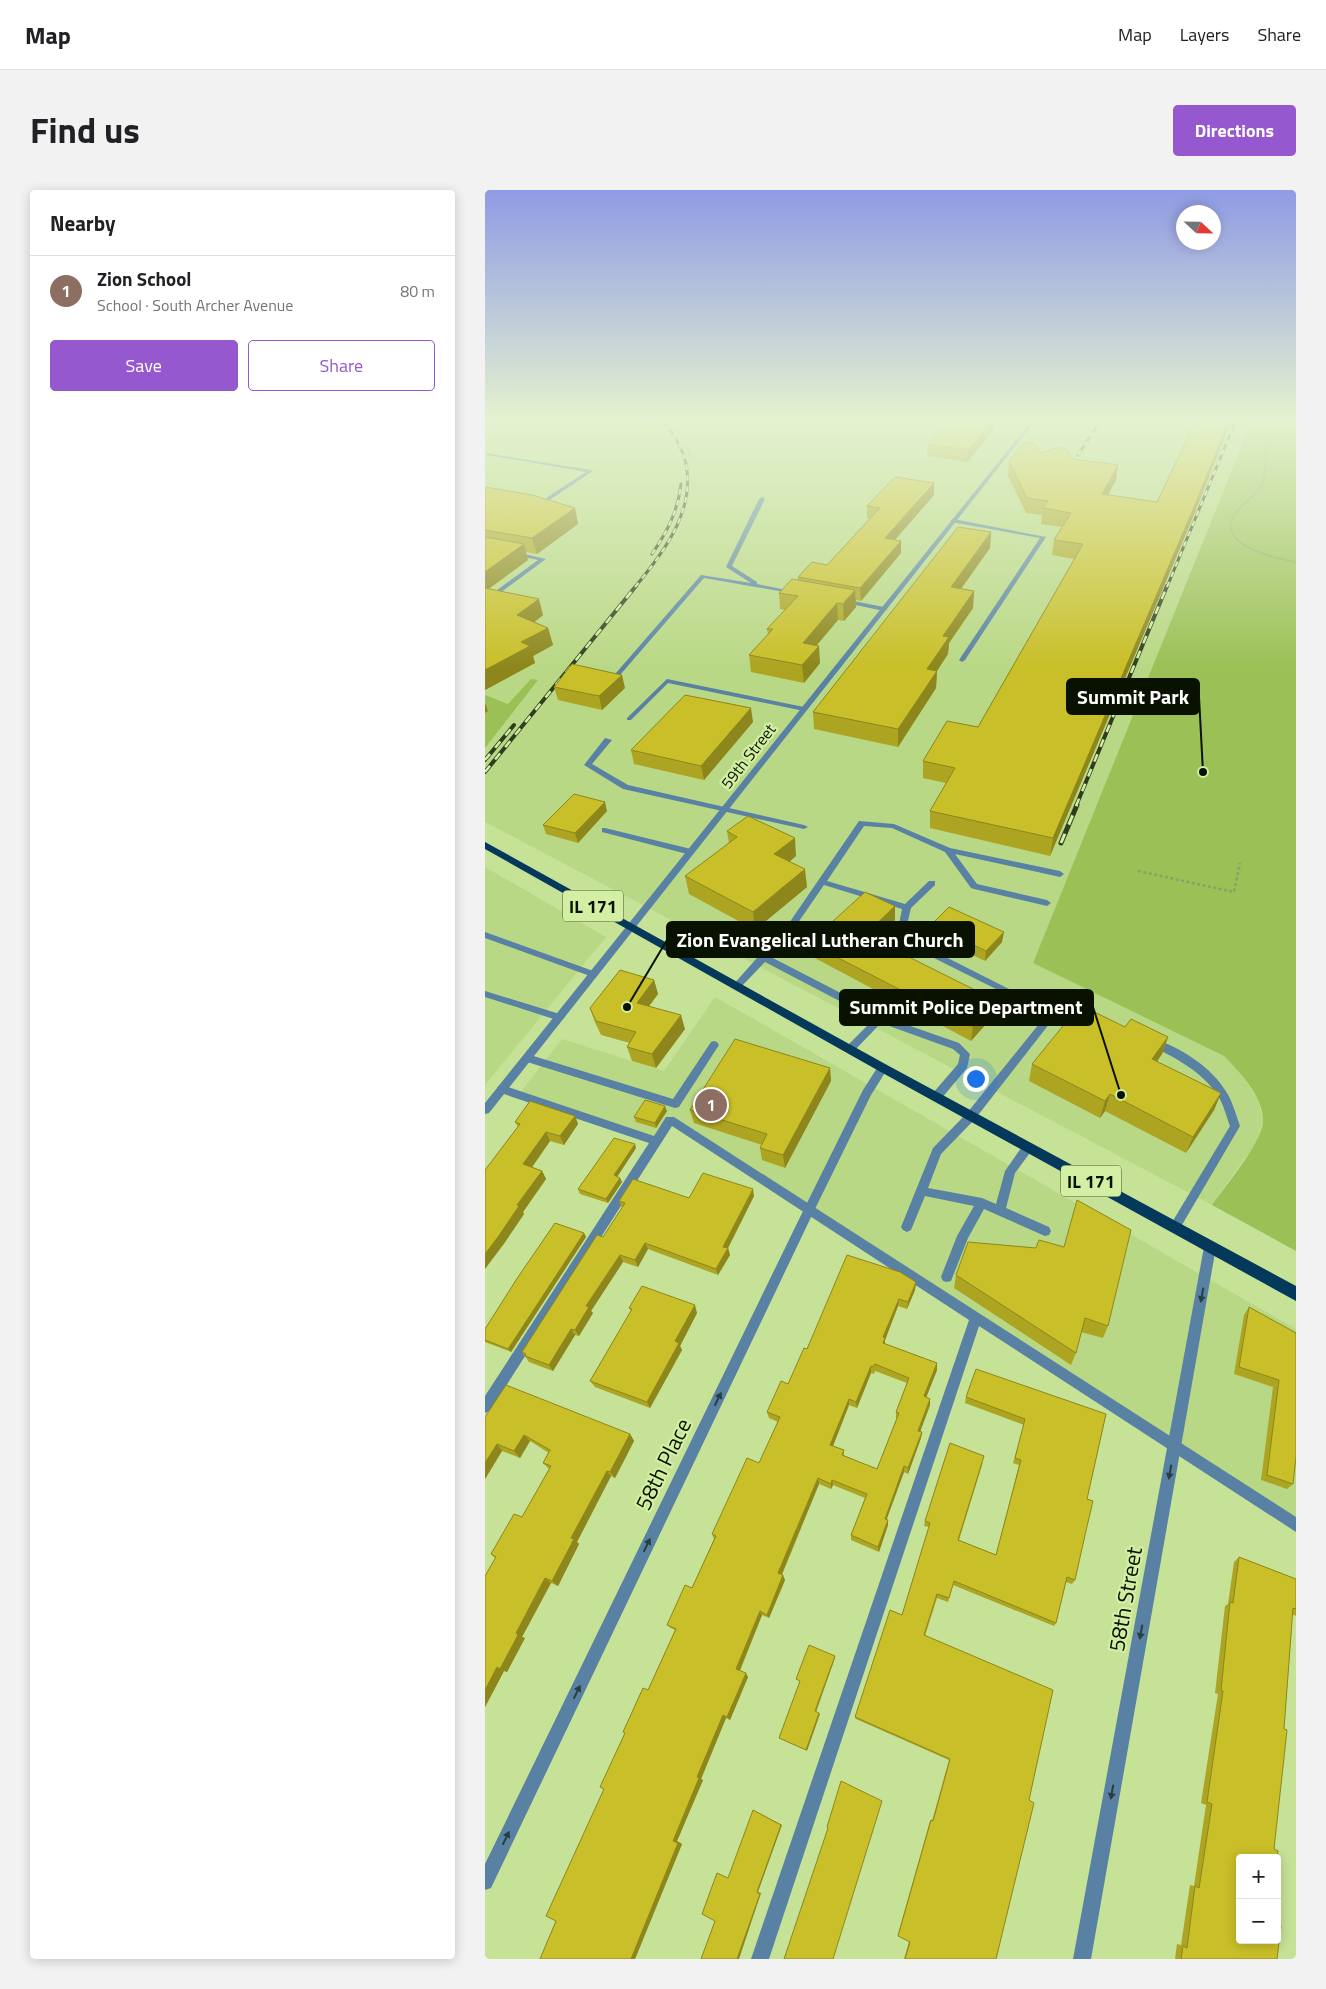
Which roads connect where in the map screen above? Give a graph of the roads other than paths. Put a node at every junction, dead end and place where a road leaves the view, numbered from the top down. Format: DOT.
graph roads {
  1 [pos="759,503"];
  2 [pos="968,503"];
  3 [pos="953,521"];
  4 [pos="504,552"];
  5 [pos="760,586"];
  6 [pos="798,593"];
  7 [pos="836,600"];
  8 [pos="485,602"];
  9 [pos="884,609"];
  10 [pos="962,660"];
  11 [pos="618,674"];
  12 [pos="804,709"];
  13 [pos="629,719"];
  14 [pos="608,740"];
  15 [pos="724,809"];
  16 [pos="804,827"];
  17 [pos="605,830"];
  18 [pos="485,845"];
  19 [pos="948,850"];
  20 [pos="691,852"];
  21 [pos="1060,874"];
  22 [pos="822,882"];
  23 [pos="932,884"];
  24 [pos="1047,904"];
  25 [pos="907,907"];
  26 [pos="631,927"];
  27 [pos="485,935"];
  28 [pos="731,936"];
  29 [pos="764,957"];
  30 [pos="593,974"];
  31 [pos="737,986"];
  32 [pos="1009,992"];
  33 [pos="485,994"];
  34 [pos="560,1017"];
  35 [pos="881,1017"];
  36 [pos="1098,1017"];
  37 [pos="1141,1037"];
  38 [pos="714,1045"];
  39 [pos="850,1049"];
  40 [pos="527,1058"];
  41 [pos="883,1068"];
  42 [pos="502,1088"];
  43 [pos="937,1096"];
  44 [pos="485,1110"];
  45 [pos="971,1116"];
  46 [pos="656,1141"];
  47 [pos="1028,1147"];
  48 [pos="921,1191"];
  49 [pos="982,1203"];
  50 [pos="809,1210"];
  51 [pos="1000,1210"];
  52 [pos="907,1227"];
  53 [pos="1175,1227"];
  54 [pos="1045,1231"];
  55 [pos="1210,1247"];
  56 [pos="947,1277"];
  57 [pos="1296,1294"];
  58 [pos="975,1319"];
  59 [pos="485,1407"];
  60 [pos="1175,1446"];
  61 [pos="1296,1525"];
  62 [pos="485,1882"];
  63 [pos="760,1959"];
  64 [pos="1082,1959"];
  1 -- 5 [label="street"];
  2 -- 3 [label="street, 59th Street"];
  3 -- 9 [label="street, 59th Street"];
  3 -- 10 [label="street"];
  4 -- 8 [label="street"];
  5 -- 6 [label="street"];
  5 -- 11 [label="street"];
  7 -- 9 [label="street"];
  9 -- 12 [label="street, 59th Street"];
  12 -- 13 [label="street"];
  12 -- 15 [label="street, 59th Street"];
  14 -- 15 [label="street"];
  15 -- 16 [label="street"];
  15 -- 20 [label="street, 59th Street"];
  17 -- 20 [label="street"];
  18 -- 26 [label="main road, IL 171"];
  19 -- 21 [label="street"];
  19 -- 22 [label="street"];
  19 -- 24 [label="street"];
  20 -- 26 [label="street, 59th Street"];
  22 -- 25 [label="street"];
  22 -- 29 [label="street"];
  23 -- 25 [label="street"];
  25 -- 32 [label="street"];
  26 -- 30 [label="street, 59th Street"];
  26 -- 31 [label="main road, IL 171"];
  27 -- 30 [label="street"];
  28 -- 29 [label="street"];
  29 -- 31 [label="street"];
  29 -- 35 [label="street"];
  30 -- 34 [label="street, 59th Street"];
  31 -- 39 [label="main road, IL 171"];
  33 -- 34 [label="street"];
  34 -- 40 [label="street, 59th Street"];
  35 -- 39 [label="street"];
  35 -- 43 [label="street"];
  36 -- 45 [label="street"];
  37 -- 53 [label="street"];
  38 -- 40 [label="street"];
  39 -- 41 [label="main road, IL 171"];
  40 -- 42 [label="street, 59th Street"];
  41 -- 43 [label="main road, IL 171"];
  41 -- 50 [label="street, 58th Place"];
  42 -- 44 [label="street, 59th Street"];
  42 -- 46 [label="street"];
  43 -- 45 [label="main road, IL 171"];
  45 -- 47 [label="main road, IL 171"];
  45 -- 48 [label="street"];
  46 -- 50 [label="street"];
  46 -- 59 [label="street"];
  47 -- 51 [label="street"];
  47 -- 53 [label="main road, IL 171"];
  48 -- 49 [label="street"];
  48 -- 52 [label="street"];
  49 -- 51 [label="street"];
  49 -- 56 [label="street"];
  50 -- 58 [label="street"];
  62 -- 50 [label="street, 58th Place, one-way"];
  51 -- 54 [label="street"];
  53 -- 55 [label="main road, IL 171"];
  55 -- 57 [label="main road, IL 171"];
  55 -- 60 [label="street, 58th Street, one-way"];
  58 -- 60 [label="street"];
  58 -- 63 [label="street"];
  60 -- 61 [label="street"];
  60 -- 64 [label="street, 58th Street, one-way"];
}
